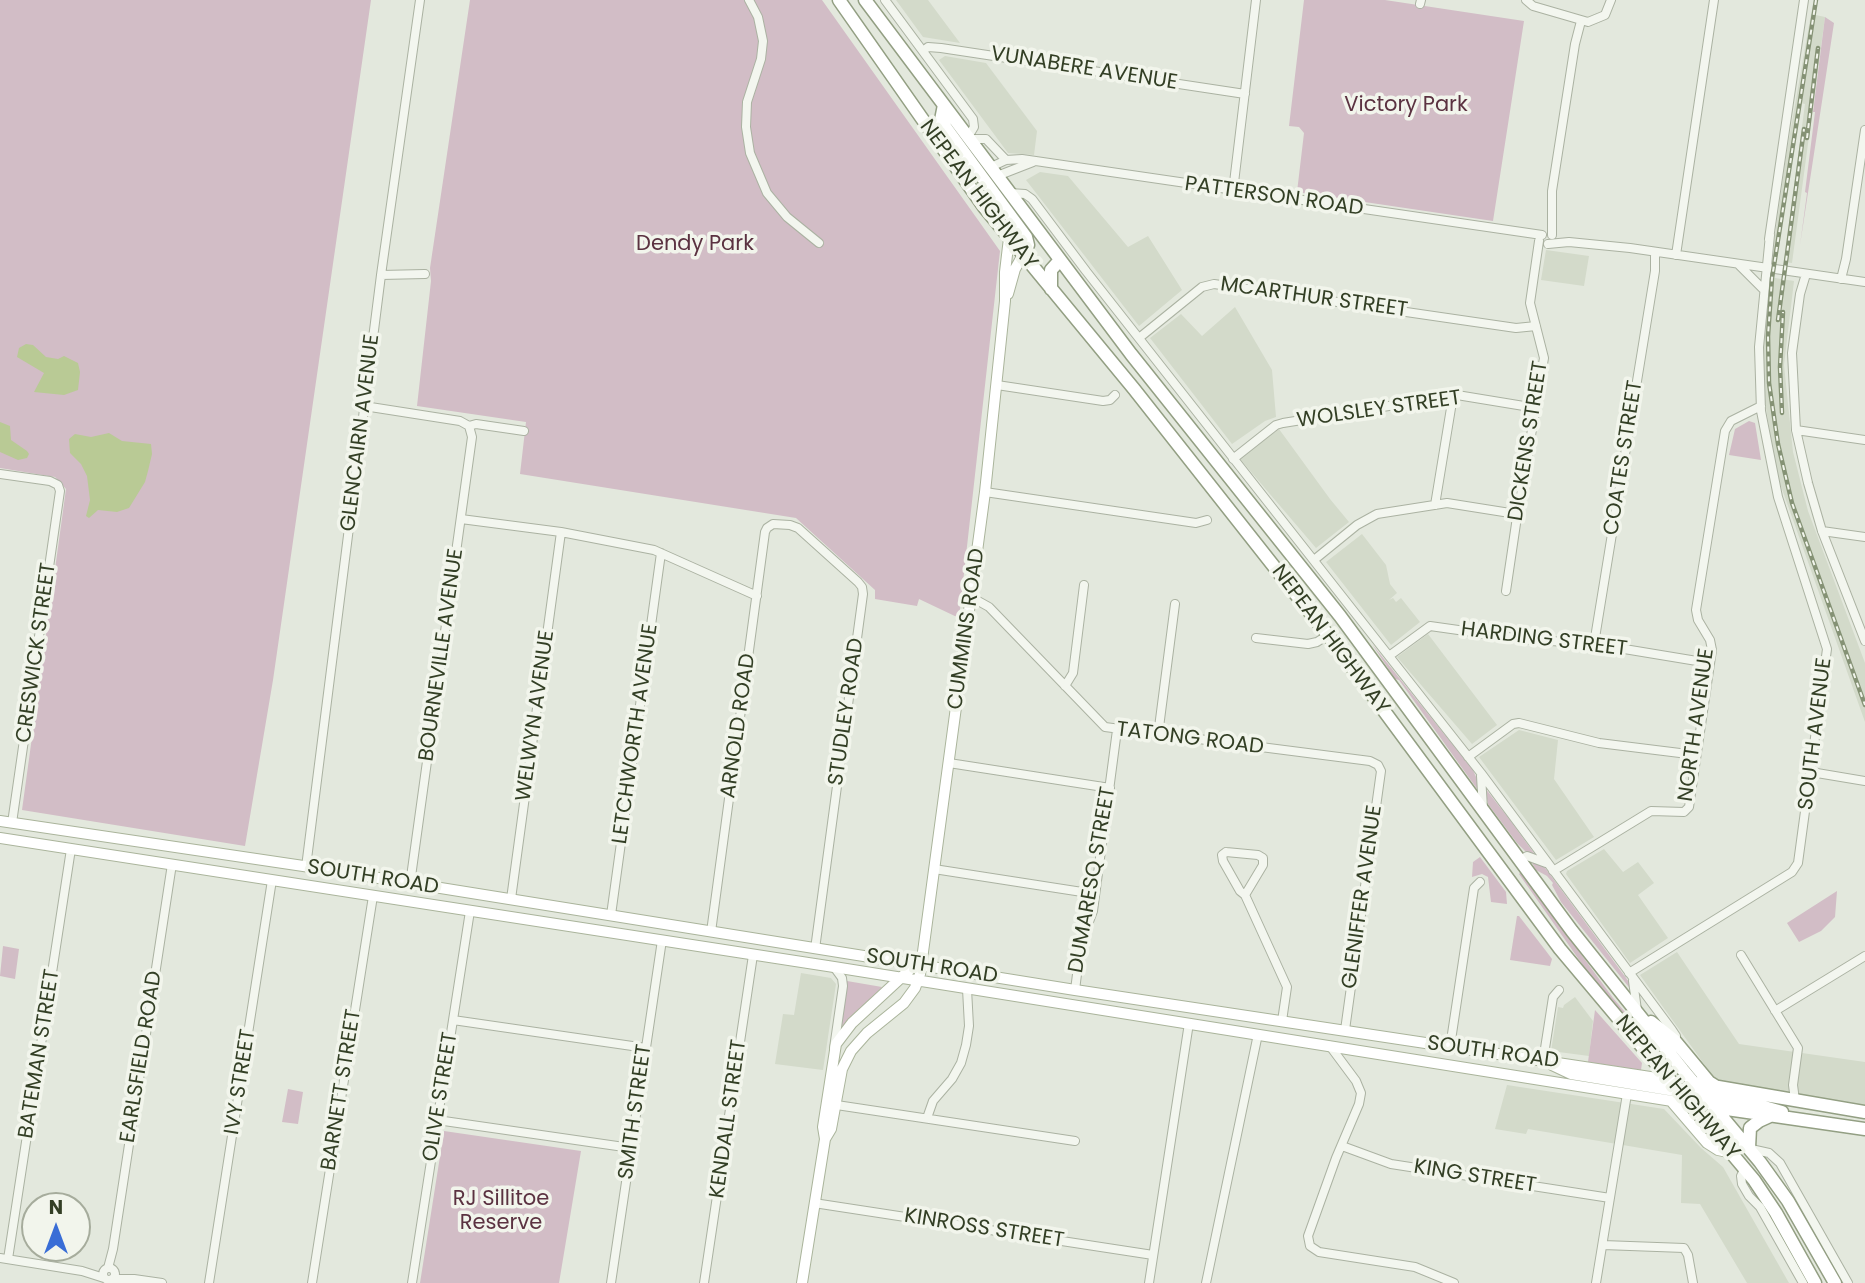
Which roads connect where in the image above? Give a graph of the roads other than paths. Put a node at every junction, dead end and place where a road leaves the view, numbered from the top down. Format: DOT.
graph roads {
  1 [pos="420,0"];
  2 [pos="749,0"];
  3 [pos="839,0"];
  4 [pos="865,0"];
  5 [pos="885,0"];
  6 [pos="1256,0"];
  7 [pos="1526,0"];
  8 [pos="1611,0"];
  9 [pos="1714,0"];
  10 [pos="1804,0"];
  11 [pos="1579,20"];
  12 [pos="923,51"];
  13 [pos="929,59"];
  14 [pos="933,91"];
  15 [pos="1245,94"];
  16 [pos="944,105"];
  17 [pos="1865,130"];
  18 [pos="968,138"];
  19 [pos="1006,160"];
  20 [pos="1033,162"];
  21 [pos="988,175"];
  22 [pos="967,184"];
  23 [pos="1233,191"];
  24 [pos="1010,193"];
  25 [pos="1009,238"];
  26 [pos="1544,241"];
  27 [pos="819,243"];
  28 [pos="1658,252"];
  29 [pos="1676,255"];
  30 [pos="1023,256"];
  31 [pos="1060,260"];
  32 [pos="1740,265"];
  33 [pos="1765,268"];
  34 [pos="1086,271"];
  35 [pos="1803,273"];
  36 [pos="425,274"];
  37 [pos="381,275"];
  38 [pos="1843,279"];
  39 [pos="1865,282"];
  40 [pos="1051,289"];
  41 [pos="1763,291"];
  42 [pos="1005,301"];
  43 [pos="1535,323"];
  44 [pos="1139,338"];
  45 [pos="997,385"];
  46 [pos="1115,396"];
  47 [pos="1453,396"];
  48 [pos="365,406"];
  49 [pos="1536,408"];
  50 [pos="1761,408"];
  51 [pos="1200,417"];
  52 [pos="469,426"];
  53 [pos="1796,430"];
  54 [pos="524,431"];
  55 [pos="1865,440"];
  56 [pos="1205,446"];
  57 [pos="1233,458"];
  58 [pos="0,474"];
  59 [pos="1238,488"];
  60 [pos="1256,488"];
  61 [pos="985,492"];
  62 [pos="1222,500"];
  63 [pos="1435,505"];
  64 [pos="1516,512"];
  65 [pos="461,519"];
  66 [pos="1207,520"];
  67 [pos="773,524"];
  68 [pos="1822,531"];
  69 [pos="561,532"];
  70 [pos="1865,537"];
  71 [pos="661,553"];
  72 [pos="1314,560"];
  73 [pos="1324,573"];
  74 [pos="1084,585"];
  75 [pos="1506,591"];
  76 [pos="757,596"];
  77 [pos="971,597"];
  78 [pos="1325,598"];
  79 [pos="1175,604"];
  80 [pos="1353,634"];
  81 [pos="1328,635"];
  82 [pos="1256,638"];
  83 [pos="1865,641"];
  84 [pos="1380,645"];
  85 [pos="1594,645"];
  86 [pos="1389,656"];
  87 [pos="1709,663"];
  88 [pos="1065,686"];
  89 [pos="1117,730"];
  90 [pos="1158,735"];
  91 [pos="1468,757"];
  92 [pos="1696,758"];
  93 [pos="949,763"];
  94 [pos="1378,765"];
  95 [pos="1811,772"];
  96 [pos="1481,773"];
  97 [pos="1865,780"];
  98 [pos="1110,788"];
  99 [pos="1483,810"];
  100 [pos="0,821"];
  101 [pos="12,823"];
  102 [pos="0,838"];
  103 [pos="174,847"];
  104 [pos="71,849"];
  105 [pos="1520,860"];
  106 [pos="1547,863"];
  107 [pos="172,864"];
  108 [pos="306,867"];
  109 [pos="934,869"];
  110 [pos="1503,871"];
  111 [pos="1553,872"];
  112 [pos="272,880"];
  113 [pos="1480,881"];
  114 [pos="410,884"];
  115 [pos="474,894"];
  116 [pos="1095,894"];
  117 [pos="1244,895"];
  118 [pos="373,896"];
  119 [pos="510,899"];
  120 [pos="470,911"];
  121 [pos="611,915"];
  122 [pos="711,932"];
  123 [pos="756,939"];
  124 [pos="662,940"];
  125 [pos="815,949"];
  126 [pos="753,955"];
  127 [pos="856,955"];
  128 [pos="1741,955"];
  129 [pos="1865,956"];
  130 [pos="920,962"];
  131 [pos="834,967"];
  132 [pos="854,971"];
  133 [pos="1631,976"];
  134 [pos="901,978"];
  135 [pos="918,981"];
  136 [pos="967,989"];
  137 [pos="1075,990"];
  138 [pos="1559,990"];
  139 [pos="1192,1007"];
  140 [pos="1775,1010"];
  141 [pos="1639,1013"];
  142 [pos="453,1020"];
  143 [pos="1282,1021"];
  144 [pos="1189,1023"];
  145 [pos="1345,1030"];
  146 [pos="1258,1034"];
  147 [pos="1675,1041"];
  148 [pos="1329,1046"];
  149 [pos="1450,1047"];
  150 [pos="646,1048"];
  151 [pos="834,1054"];
  152 [pos="1544,1061"];
  153 [pos="1448,1066"];
  154 [pos="1576,1080"];
  155 [pos="1670,1080"];
  156 [pos="1620,1082"];
  157 [pos="1695,1083"];
  158 [pos="1717,1087"];
  159 [pos="1627,1094"];
  160 [pos="1676,1096"];
  161 [pos="1707,1097"];
  162 [pos="1795,1100"];
  163 [pos="1691,1104"];
  164 [pos="831,1105"];
  165 [pos="1716,1107"];
  166 [pos="1865,1113"];
  167 [pos="1770,1116"];
  168 [pos="927,1118"];
  169 [pos="437,1120"];
  170 [pos="1806,1121"];
  171 [pos="1864,1129"];
  172 [pos="1075,1141"];
  173 [pos="1342,1146"];
  174 [pos="631,1148"];
  175 [pos="1750,1148"];
  176 [pos="1732,1154"];
  177 [pos="1745,1168"];
  178 [pos="1610,1198"];
  179 [pos="814,1203"];
  180 [pos="1811,1242"];
  181 [pos="1827,1244"];
  182 [pos="1603,1245"];
  183 [pos="1153,1255"];
  184 [pos="4,1259"];
  185 [pos="109,1276"];
  186 [pos="162,1283"];
  187 [pos="209,1283"];
  188 [pos="312,1283"];
  189 [pos="412,1283"];
  190 [pos="611,1283"];
  191 [pos="704,1283"];
  192 [pos="802,1283"];
  193 [pos="1149,1283"];
  194 [pos="1206,1283"];
  195 [pos="1454,1283"];
  196 [pos="1596,1283"];
  197 [pos="1693,1283"];
  198 [pos="1803,1283"];
  199 [pos="1815,1283"];
  200 [pos="1844,1283"];
  1 -- 37 [label="street, GLENCAIRN AVENUE"];
  2 -- 27 [label="street"];
  3 -- 22 [label="highway, NEPEAN HIGHWAY"];
  4 -- 14 [label="highway, NEPEAN HIGHWAY"];
  5 -- 12 [label="street"];
  6 -- 15 [label="street"];
  7 -- 11 [label="street"];
  8 -- 11 [label="street"];
  9 -- 29 [label="street"];
  10 -- 33 [label="street"];
  11 -- 26 [label="street, DICKENS STREET"];
  12 -- 13 [label="street"];
  12 -- 15 [label="street, VUNABERE AVENUE"];
  13 -- 14 [label="street, NEPEAN HIGHWAY"];
  13 -- 18 [label="street"];
  14 -- 16 [label="highway, NEPEAN HIGHWAY"];
  15 -- 23 [label="street"];
  16 -- 18 [label="highway, NEPEAN HIGHWAY"];
  16 -- 21 [label="highway"];
  17 -- 38 [label="street"];
  18 -- 19 [label="street"];
  18 -- 21 [label="highway, NEPEAN HIGHWAY"];
  19 -- 20 [label="street, PATTERSON ROAD"];
  19 -- 21 [label="street, PATTERSON ROAD"];
  20 -- 21 [label="street, PATTERSON ROAD"];
  20 -- 23 [label="street, PATTERSON ROAD"];
  21 -- 22 [label="highway"];
  21 -- 24 [label="highway, NEPEAN HIGHWAY"];
  21 -- 30 [label="highway"];
  22 -- 25 [label="highway, NEPEAN HIGHWAY"];
  23 -- 26 [label="street, PATTERSON ROAD"];
  24 -- 31 [label="highway, NEPEAN HIGHWAY"];
  24 -- 34 [label="street"];
  25 -- 30 [label="highway, NEPEAN HIGHWAY"];
  25 -- 42 [label="main road, CUMMINS ROAD"];
  26 -- 28 [label="street, PATTERSON ROAD"];
  26 -- 43 [label="street, DICKENS STREET"];
  28 -- 29 [label="street, PATTERSON ROAD"];
  28 -- 85 [label="street, COATES STREET"];
  29 -- 32 [label="street, PATTERSON ROAD"];
  30 -- 40 [label="highway, NEPEAN HIGHWAY"];
  30 -- 42 [label="main road, CUMMINS ROAD"];
  31 -- 34 [label="street"];
  31 -- 40 [label="highway"];
  31 -- 56 [label="highway, NEPEAN HIGHWAY"];
  32 -- 33 [label="street, PATTERSON ROAD"];
  32 -- 41 [label="street"];
  33 -- 35 [label="street, PATTERSON ROAD"];
  33 -- 41 [label="street"];
  34 -- 44 [label="street"];
  35 -- 38 [label="street, PATTERSON ROAD"];
  35 -- 53 [label="street"];
  36 -- 37 [label="street"];
  37 -- 48 [label="street, GLENCAIRN AVENUE"];
  38 -- 39 [label="street, PATTERSON ROAD"];
  40 -- 62 [label="highway, NEPEAN HIGHWAY"];
  41 -- 50 [label="street"];
  42 -- 45 [label="main road, CUMMINS ROAD"];
  43 -- 44 [label="street, MCARTHUR STREET"];
  43 -- 49 [label="street, DICKENS STREET"];
  44 -- 51 [label="street"];
  45 -- 46 [label="street"];
  45 -- 61 [label="main road, CUMMINS ROAD"];
  47 -- 49 [label="street, WOLSLEY STREET"];
  47 -- 57 [label="street, WOLSLEY STREET"];
  47 -- 63 [label="street"];
  48 -- 52 [label="street"];
  48 -- 108 [label="street, GLENCAIRN AVENUE"];
  49 -- 64 [label="street, DICKENS STREET"];
  50 -- 87 [label="street, NORTH AVENUE"];
  50 -- 95 [label="street, SOUTH AVENUE"];
  51 -- 56 [label="street, NEPEAN HIGHWAY"];
  51 -- 57 [label="street"];
  52 -- 54 [label="street"];
  52 -- 65 [label="street, BOURNEVILLE AVENUE"];
  53 -- 55 [label="street"];
  53 -- 68 [label="street"];
  56 -- 59 [label="highway, NEPEAN HIGHWAY"];
  57 -- 60 [label="street"];
  58 -- 101 [label="street, CRESWICK STREET"];
  59 -- 60 [label="street"];
  59 -- 62 [label="highway"];
  59 -- 78 [label="highway, NEPEAN HIGHWAY"];
  60 -- 72 [label="street"];
  61 -- 66 [label="street"];
  61 -- 77 [label="main road, CUMMINS ROAD"];
  62 -- 81 [label="highway, NEPEAN HIGHWAY"];
  63 -- 64 [label="street"];
  63 -- 72 [label="street"];
  64 -- 75 [label="street, DICKENS STREET"];
  65 -- 69 [label="street"];
  65 -- 114 [label="street, BOURNEVILLE AVENUE"];
  67 -- 76 [label="street, ARNOLD ROAD"];
  67 -- 125 [label="street, STUDLEY ROAD"];
  68 -- 70 [label="street"];
  68 -- 83 [label="street"];
  69 -- 71 [label="street"];
  69 -- 119 [label="street, WELWYN AVENUE"];
  71 -- 76 [label="street"];
  71 -- 121 [label="street, LETCHWORTH AVENUE"];
  72 -- 73 [label="street"];
  73 -- 78 [label="street"];
  73 -- 84 [label="street"];
  74 -- 88 [label="street"];
  76 -- 122 [label="street, ARNOLD ROAD"];
  77 -- 88 [label="street, TATONG ROAD"];
  77 -- 93 [label="main road, CUMMINS ROAD"];
  78 -- 80 [label="highway, NEPEAN HIGHWAY"];
  79 -- 90 [label="street"];
  80 -- 84 [label="street"];
  80 -- 99 [label="highway, NEPEAN HIGHWAY"];
  81 -- 82 [label="street"];
  81 -- 110 [label="highway, NEPEAN HIGHWAY"];
  84 -- 86 [label="street"];
  85 -- 86 [label="street, HARDING STREET"];
  85 -- 87 [label="street, HARDING STREET"];
  86 -- 91 [label="street"];
  87 -- 92 [label="street, NORTH AVENUE"];
  88 -- 89 [label="street, TATONG ROAD"];
  89 -- 90 [label="street, TATONG ROAD"];
  89 -- 98 [label="street, DUMARESQ STREET"];
  90 -- 94 [label="street, TATONG ROAD"];
  91 -- 92 [label="street"];
  91 -- 96 [label="street"];
  92 -- 111 [label="street, NORTH AVENUE"];
  93 -- 98 [label="street"];
  93 -- 109 [label="main road, CUMMINS ROAD"];
  94 -- 145 [label="street, GLENIFFER AVENUE"];
  95 -- 97 [label="street"];
  95 -- 133 [label="street, SOUTH AVENUE"];
  96 -- 99 [label="street"];
  96 -- 106 [label="street"];
  98 -- 116 [label="street, DUMARESQ STREET"];
  99 -- 105 [label="highway, NEPEAN HIGHWAY"];
  100 -- 101 [label="main road, SOUTH ROAD"];
  101 -- 103 [label="main road, SOUTH ROAD"];
  102 -- 104 [label="main road, SOUTH ROAD"];
  103 -- 107 [label="main road"];
  103 -- 108 [label="main road, SOUTH ROAD"];
  104 -- 107 [label="main road, SOUTH ROAD"];
  104 -- 184 [label="street, BATEMAN STREET"];
  105 -- 106 [label="street"];
  105 -- 110 [label="highway"];
  105 -- 141 [label="highway, NEPEAN HIGHWAY"];
  106 -- 111 [label="street"];
  107 -- 112 [label="main road, SOUTH ROAD"];
  107 -- 185 [label="street, EARLSFIELD ROAD"];
  108 -- 114 [label="main road, SOUTH ROAD"];
  109 -- 116 [label="street"];
  109 -- 130 [label="main road, CUMMINS ROAD"];
  110 -- 155 [label="highway, NEPEAN HIGHWAY"];
  111 -- 133 [label="street"];
  112 -- 118 [label="main road, SOUTH ROAD"];
  112 -- 187 [label="street, IVY STREET"];
  113 -- 149 [label="street"];
  114 -- 115 [label="main road, SOUTH ROAD"];
  115 -- 119 [label="main road, SOUTH ROAD"];
  115 -- 120 [label="main road"];
  116 -- 137 [label="street, DUMARESQ STREET"];
  117 -- 117 [label="street"];
  117 -- 143 [label="street"];
  118 -- 120 [label="main road, SOUTH ROAD"];
  118 -- 188 [label="street, BARNETT STREET"];
  119 -- 121 [label="main road, SOUTH ROAD"];
  120 -- 124 [label="main road, SOUTH ROAD"];
  120 -- 142 [label="street, OLIVE STREET"];
  121 -- 122 [label="main road, SOUTH ROAD"];
  122 -- 123 [label="main road, SOUTH ROAD"];
  123 -- 125 [label="main road, SOUTH ROAD"];
  123 -- 126 [label="main road"];
  124 -- 126 [label="main road, SOUTH ROAD"];
  124 -- 150 [label="street, SMITH STREET"];
  125 -- 127 [label="main road, SOUTH ROAD"];
  126 -- 131 [label="main road, SOUTH ROAD"];
  126 -- 191 [label="street, KENDALL STREET"];
  127 -- 130 [label="main road, SOUTH ROAD"];
  127 -- 132 [label="main road"];
  128 -- 140 [label="street"];
  129 -- 140 [label="street"];
  130 -- 134 [label="main road"];
  130 -- 135 [label="main road, CUMMINS ROAD"];
  130 -- 137 [label="main road, SOUTH ROAD"];
  131 -- 132 [label="main road, SOUTH ROAD"];
  131 -- 151 [label="street"];
  132 -- 134 [label="main road, SOUTH ROAD"];
  133 -- 141 [label="street"];
  133 -- 147 [label="street"];
  134 -- 135 [label="main road, SOUTH ROAD"];
  134 -- 151 [label="main road"];
  135 -- 136 [label="main road, SOUTH ROAD"];
  135 -- 164 [label="main road"];
  136 -- 144 [label="main road, SOUTH ROAD"];
  136 -- 168 [label="street"];
  137 -- 139 [label="main road, SOUTH ROAD"];
  138 -- 152 [label="street"];
  139 -- 143 [label="main road, SOUTH ROAD"];
  139 -- 144 [label="main road"];
  140 -- 162 [label="street"];
  141 -- 147 [label="highway"];
  141 -- 157 [label="highway, NEPEAN HIGHWAY"];
  142 -- 150 [label="street"];
  142 -- 169 [label="street, OLIVE STREET"];
  143 -- 145 [label="main road, SOUTH ROAD"];
  144 -- 146 [label="main road, SOUTH ROAD"];
  144 -- 183 [label="street"];
  145 -- 149 [label="main road, SOUTH ROAD"];
  146 -- 148 [label="main road, SOUTH ROAD"];
  146 -- 194 [label="street"];
  147 -- 158 [label="highway"];
  148 -- 153 [label="main road, SOUTH ROAD"];
  148 -- 173 [label="street"];
  149 -- 152 [label="main road, SOUTH ROAD"];
  149 -- 153 [label="main road"];
  150 -- 174 [label="street, SMITH STREET"];
  151 -- 164 [label="main road"];
  152 -- 154 [label="main road"];
  152 -- 155 [label="main road, SOUTH ROAD"];
  153 -- 154 [label="main road, SOUTH ROAD"];
  154 -- 156 [label="main road"];
  154 -- 159 [label="main road, SOUTH ROAD"];
  155 -- 157 [label="highway, SOUTH ROAD"];
  155 -- 160 [label="highway, NEPEAN HIGHWAY"];
  156 -- 159 [label="main road"];
  156 -- 160 [label="main road"];
  157 -- 158 [label="highway, SOUTH ROAD"];
  157 -- 161 [label="highway, NEPEAN HIGHWAY"];
  158 -- 162 [label="highway, SOUTH ROAD"];
  159 -- 160 [label="main road, SOUTH ROAD"];
  159 -- 178 [label="street"];
  160 -- 161 [label="highway"];
  160 -- 163 [label="highway, NEPEAN HIGHWAY"];
  160 -- 176 [label="main road"];
  161 -- 165 [label="highway, NEPEAN HIGHWAY"];
  161 -- 170 [label="highway"];
  162 -- 166 [label="highway, SOUTH ROAD"];
  163 -- 165 [label="highway"];
  163 -- 176 [label="highway, NEPEAN HIGHWAY"];
  164 -- 168 [label="street"];
  164 -- 179 [label="main road"];
  165 -- 167 [label="highway"];
  165 -- 175 [label="highway, NEPEAN HIGHWAY"];
  166 -- 171 [label="street"];
  167 -- 170 [label="highway"];
  167 -- 175 [label="highway"];
  168 -- 172 [label="street"];
  169 -- 174 [label="street"];
  169 -- 189 [label="street, OLIVE STREET"];
  170 -- 171 [label="highway"];
  173 -- 178 [label="street, KING STREET"];
  173 -- 195 [label="street"];
  174 -- 190 [label="street, SMITH STREET"];
  175 -- 180 [label="highway, NEPEAN HIGHWAY"];
  175 -- 181 [label="street"];
  176 -- 177 [label="highway, NEPEAN HIGHWAY"];
  177 -- 198 [label="street"];
  177 -- 199 [label="highway, NEPEAN HIGHWAY"];
  178 -- 182 [label="street"];
  179 -- 183 [label="street, KINROSS STREET"];
  179 -- 192 [label="main road"];
  180 -- 181 [label="street"];
  180 -- 200 [label="highway, NEPEAN HIGHWAY"];
  181 -- 200 [label="street"];
  182 -- 196 [label="street"];
  182 -- 197 [label="street"];
  183 -- 193 [label="street"];
  184 -- 185 [label="street"];
  185 -- 186 [label="street"];
}
